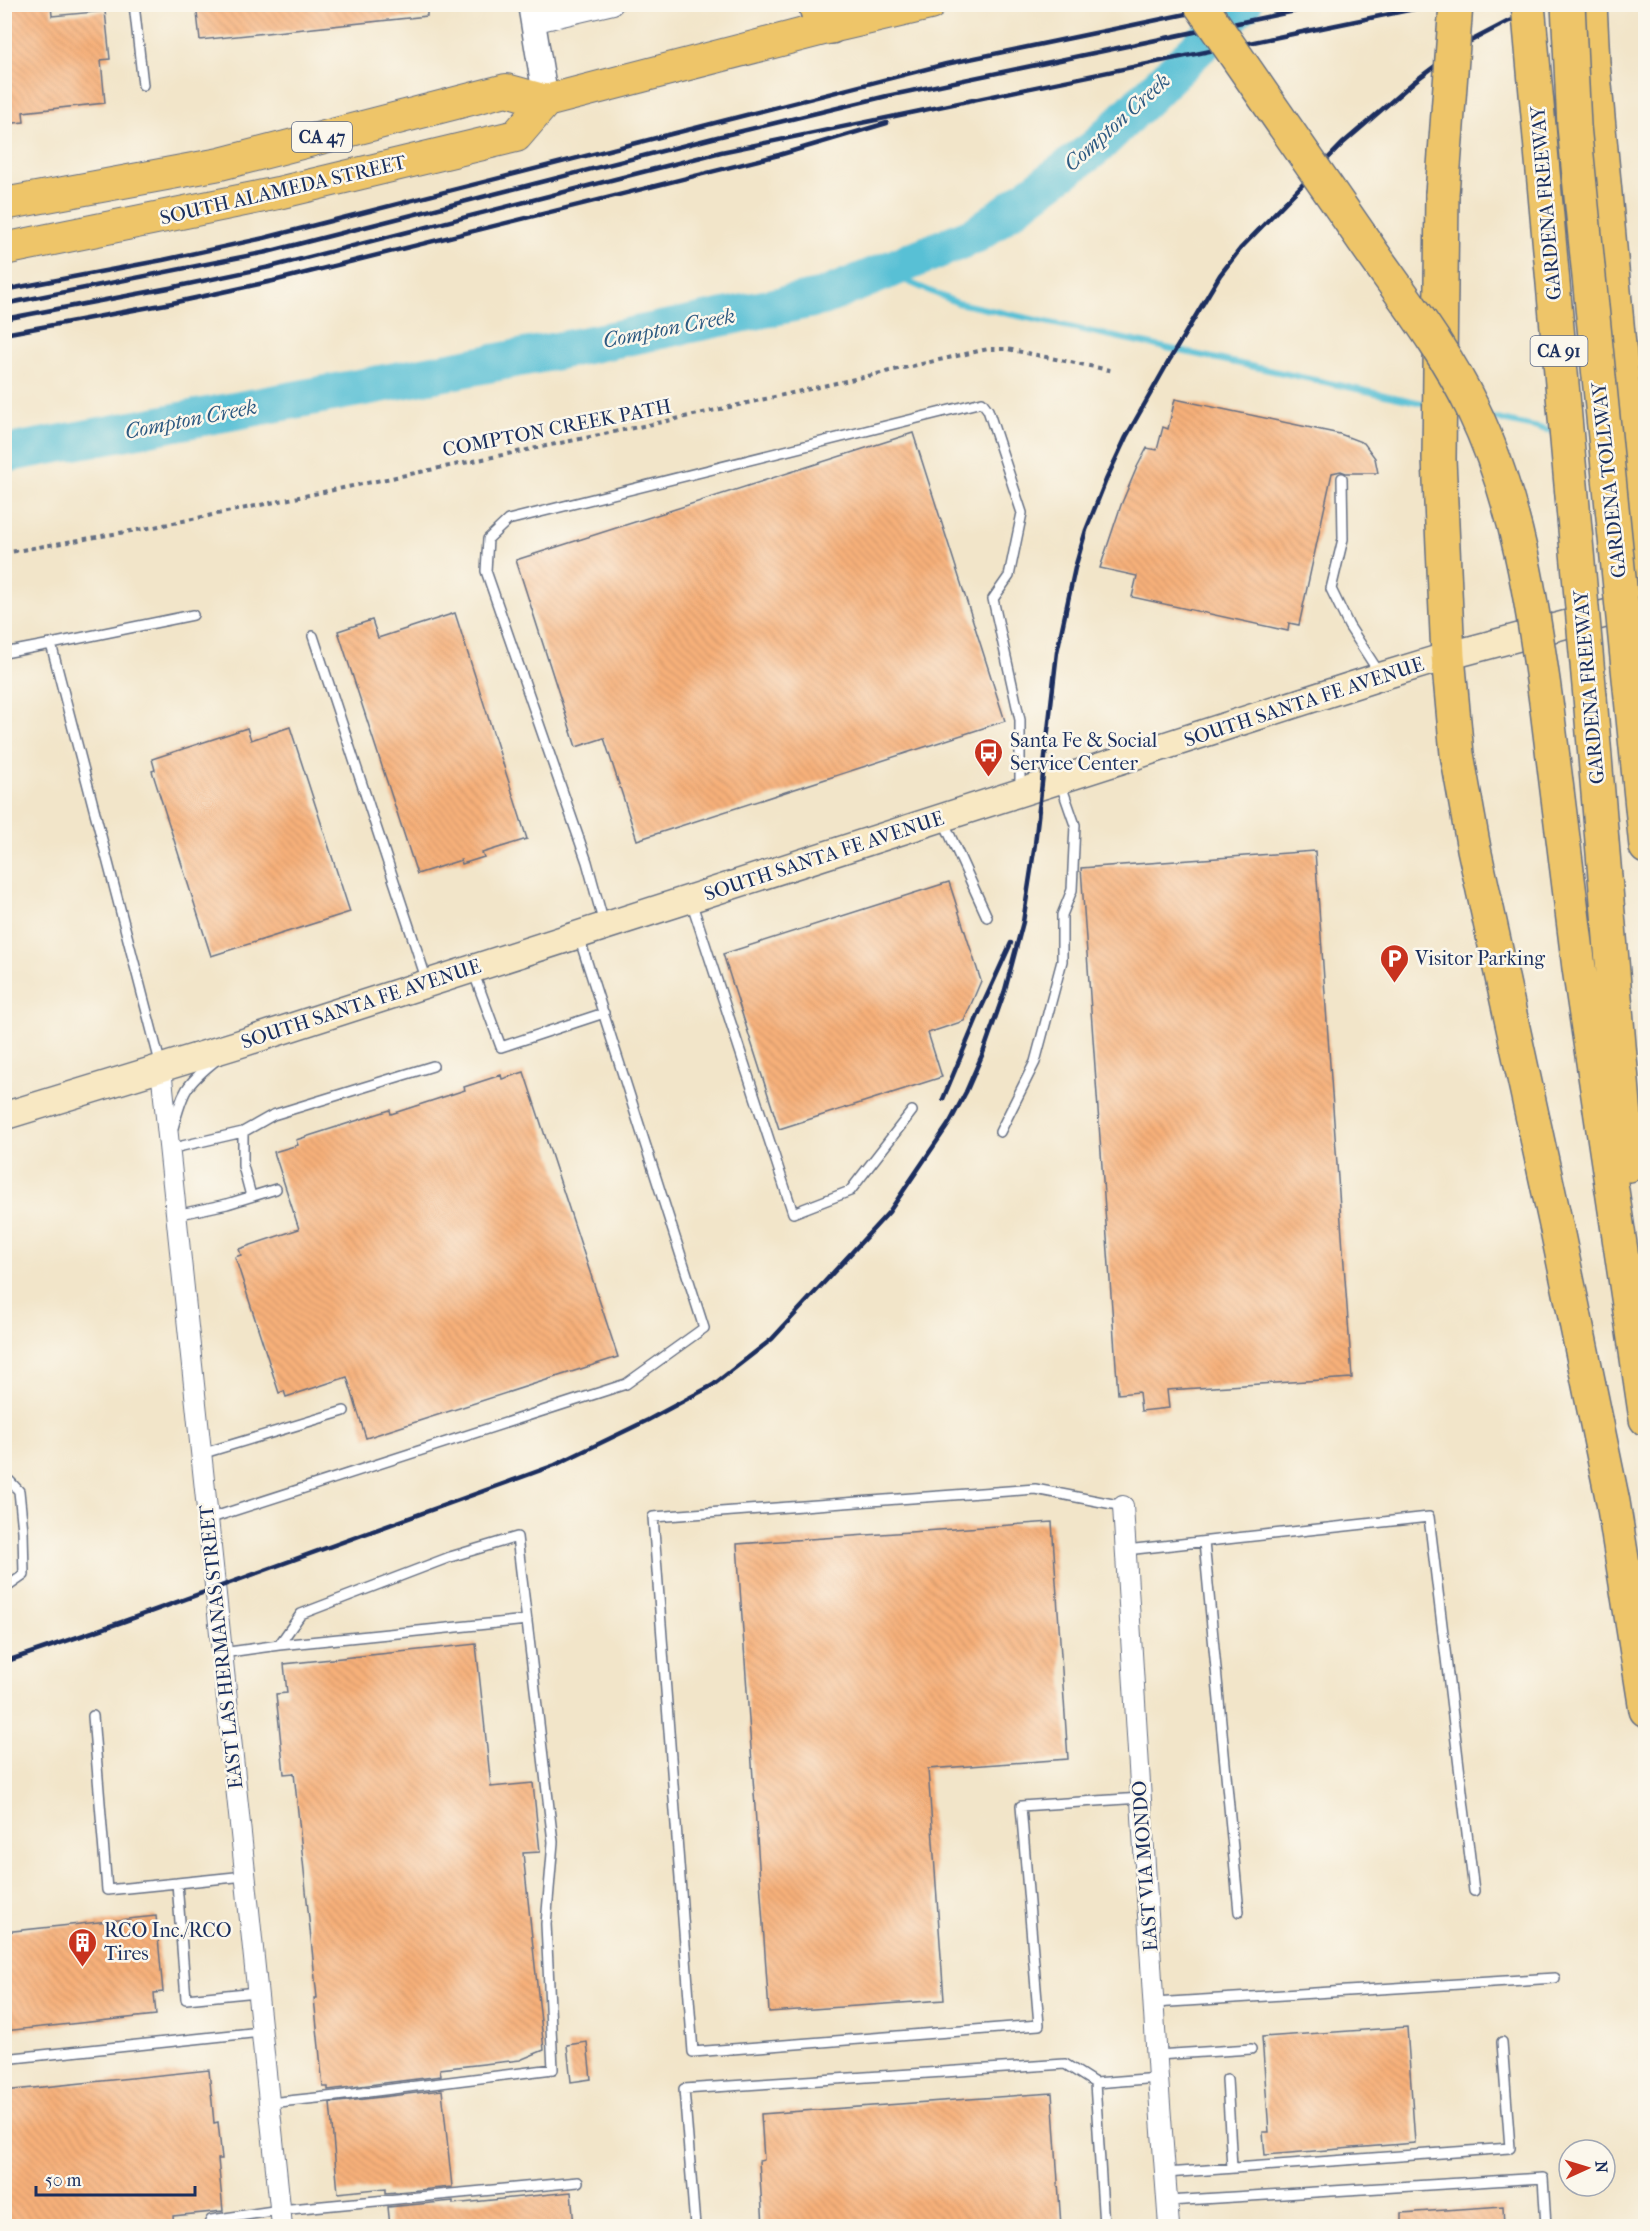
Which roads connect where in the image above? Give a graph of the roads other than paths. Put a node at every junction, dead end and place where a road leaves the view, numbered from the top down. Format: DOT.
graph roads {
  1 [pos="134,4"];
  2 [pos="613,4"];
  3 [pos="930,4"];
  4 [pos="1200,4"];
  5 [pos="1456,4"];
  6 [pos="1528,4"];
  7 [pos="1568,4"];
  8 [pos="1590,4"];
  9 [pos="828,12"];
  10 [pos="531,14"];
  11 [pos="143,85"];
  12 [pos="546,101"];
  13 [pos="4,204"];
  14 [pos="4,249"];
  15 [pos="1342,478"];
  16 [pos="1646,603"];
  17 [pos="193,615"];
  18 [pos="313,636"];
  19 [pos="1646,642"];
  20 [pos="51,644"];
  21 [pos="4,654"];
  22 [pos="1448,656"];
  23 [pos="1382,676"];
  24 [pos="1059,780"];
  25 [pos="1020,793"];
  26 [pos="942,818"];
  27 [pos="1646,847"];
  28 [pos="690,899"];
  29 [pos="987,917"];
  30 [pos="604,926"];
  31 [pos="578,935"];
  32 [pos="472,969"];
  33 [pos="428,983"];
  34 [pos="604,1012"];
  35 [pos="236,1045"];
  36 [pos="433,1066"];
  37 [pos="161,1069"];
  38 [pos="912,1111"];
  39 [pos="4,1116"];
  40 [pos="243,1132"];
  41 [pos="1000,1132"];
  42 [pos="169,1145"];
  43 [pos="276,1188"];
  44 [pos="251,1196"];
  45 [pos="176,1215"];
  46 [pos="1646,1371"];
  47 [pos="344,1412"];
  48 [pos="1646,1419"];
  49 [pos="201,1454"];
  50 [pos="4,1475"];
  51 [pos="1123,1506"];
  52 [pos="208,1519"];
  53 [pos="1204,1542"];
  54 [pos="1126,1550"];
  55 [pos="4,1589"];
  56 [pos="527,1620"];
  57 [pos="279,1645"];
  58 [pos="222,1653"];
  59 [pos="1646,1710"];
  60 [pos="93,1716"];
  61 [pos="1141,1798"];
  62 [pos="245,1876"];
  63 [pos="177,1883"];
  64 [pos="1474,1891"];
  65 [pos="1239,1912"];
  66 [pos="1555,1978"];
  67 [pos="257,1992"];
  68 [pos="1154,2003"];
  69 [pos="261,2032"];
  70 [pos="1502,2042"];
  71 [pos="1251,2049"];
  72 [pos="1157,2055"];
  73 [pos="4,2059"];
  74 [pos="1158,2078"];
  75 [pos="1227,2079"];
  76 [pos="1095,2083"];
  77 [pos="269,2103"];
  78 [pos="1232,2168"];
  79 [pos="1166,2173"];
  80 [pos="578,2182"];
  81 [pos="1167,2201"];
  82 [pos="281,2218"];
  83 [pos="207,2226"];
  84 [pos="695,2226"];
  85 [pos="1104,2226"];
  86 [pos="1169,2226"];
  87 [pos="1546,2226"];
  1 -- 11 [label="lane"];
  2 -- 10 [label="street"];
  3 -- 9 [label="main road, SOUTH ALAMEDA STREET"];
  4 -- 48 [label="highway, bridge"];
  5 -- 22 [label="highway, bridge"];
  6 -- 46 [label="highway, GARDENA FREEWAY / CA 91, bridge"];
  7 -- 27 [label="highway, GARDENA TOLLWAY, bridge"];
  8 -- 19 [label="highway"];
  9 -- 12 [label="main road, SOUTH ALAMEDA STREET / CA 47"];
  10 -- 12 [label="street"];
  12 -- 13 [label="main road, SOUTH ALAMEDA STREET / CA 47"];
  12 -- 14 [label="main road, SOUTH ALAMEDA STREET / CA 47"];
  15 -- 23 [label="lane"];
  16 -- 22 [label="main road, SOUTH SANTA FE AVENUE"];
  17 -- 20 [label="lane"];
  18 -- 33 [label="lane"];
  20 -- 21 [label="lane"];
  20 -- 37 [label="lane"];
  22 -- 23 [label="main road, SOUTH SANTA FE AVENUE"];
  22 -- 59 [label="highway"];
  23 -- 24 [label="main road, SOUTH SANTA FE AVENUE"];
  24 -- 25 [label="main road, SOUTH SANTA FE AVENUE"];
  24 -- 41 [label="lane"];
  25 -- 26 [label="main road, SOUTH SANTA FE AVENUE"];
  25 -- 30 [label="lane"];
  26 -- 28 [label="main road, SOUTH SANTA FE AVENUE"];
  26 -- 29 [label="lane"];
  28 -- 30 [label="main road, SOUTH SANTA FE AVENUE"];
  28 -- 38 [label="lane"];
  30 -- 31 [label="main road, SOUTH SANTA FE AVENUE"];
  31 -- 32 [label="main road, SOUTH SANTA FE AVENUE"];
  31 -- 34 [label="lane"];
  32 -- 33 [label="main road, SOUTH SANTA FE AVENUE"];
  32 -- 34 [label="lane"];
  33 -- 35 [label="main road, SOUTH SANTA FE AVENUE"];
  34 -- 52 [label="lane"];
  35 -- 37 [label="main road, SOUTH SANTA FE AVENUE"];
  35 -- 42 [label="lane"];
  36 -- 40 [label="lane"];
  37 -- 39 [label="main road, SOUTH SANTA FE AVENUE"];
  37 -- 42 [label="street, EAST LAS HERMANAS STREET"];
  40 -- 42 [label="lane"];
  40 -- 44 [label="lane"];
  42 -- 45 [label="street, EAST LAS HERMANAS STREET"];
  43 -- 44 [label="lane"];
  44 -- 45 [label="lane"];
  45 -- 49 [label="street, EAST LAS HERMANAS STREET"];
  47 -- 49 [label="lane"];
  49 -- 52 [label="street, EAST LAS HERMANAS STREET"];
  50 -- 55 [label="lane"];
  51 -- 54 [label="street, EAST VIA MONDO"];
  51 -- 61 [label="lane"];
  52 -- 58 [label="street, EAST LAS HERMANAS STREET"];
  53 -- 54 [label="lane"];
  53 -- 64 [label="lane"];
  53 -- 65 [label="lane"];
  54 -- 61 [label="street, EAST VIA MONDO"];
  56 -- 57 [label="lane"];
  56 -- 57 [label="lane"];
  56 -- 77 [label="lane"];
  57 -- 58 [label="lane"];
  58 -- 62 [label="street, EAST LAS HERMANAS STREET"];
  60 -- 63 [label="lane"];
  61 -- 68 [label="street, EAST VIA MONDO"];
  62 -- 63 [label="lane"];
  62 -- 67 [label="street, EAST LAS HERMANAS STREET"];
  63 -- 67 [label="lane"];
  66 -- 68 [label="lane"];
  67 -- 69 [label="street, EAST LAS HERMANAS STREET"];
  68 -- 72 [label="street, EAST VIA MONDO"];
  69 -- 73 [label="lane"];
  69 -- 77 [label="street, EAST LAS HERMANAS STREET"];
  70 -- 78 [label="lane"];
  71 -- 72 [label="lane"];
  72 -- 74 [label="street, EAST VIA MONDO"];
  74 -- 76 [label="lane"];
  74 -- 79 [label="street, EAST VIA MONDO"];
  75 -- 78 [label="lane"];
  76 -- 84 [label="lane"];
  76 -- 85 [label="lane"];
  77 -- 82 [label="street, EAST LAS HERMANAS STREET"];
  78 -- 79 [label="lane"];
  79 -- 81 [label="street, EAST VIA MONDO"];
  80 -- 82 [label="lane"];
  81 -- 86 [label="street, EAST VIA MONDO"];
  81 -- 87 [label="lane"];
  82 -- 83 [label="lane"];
}
